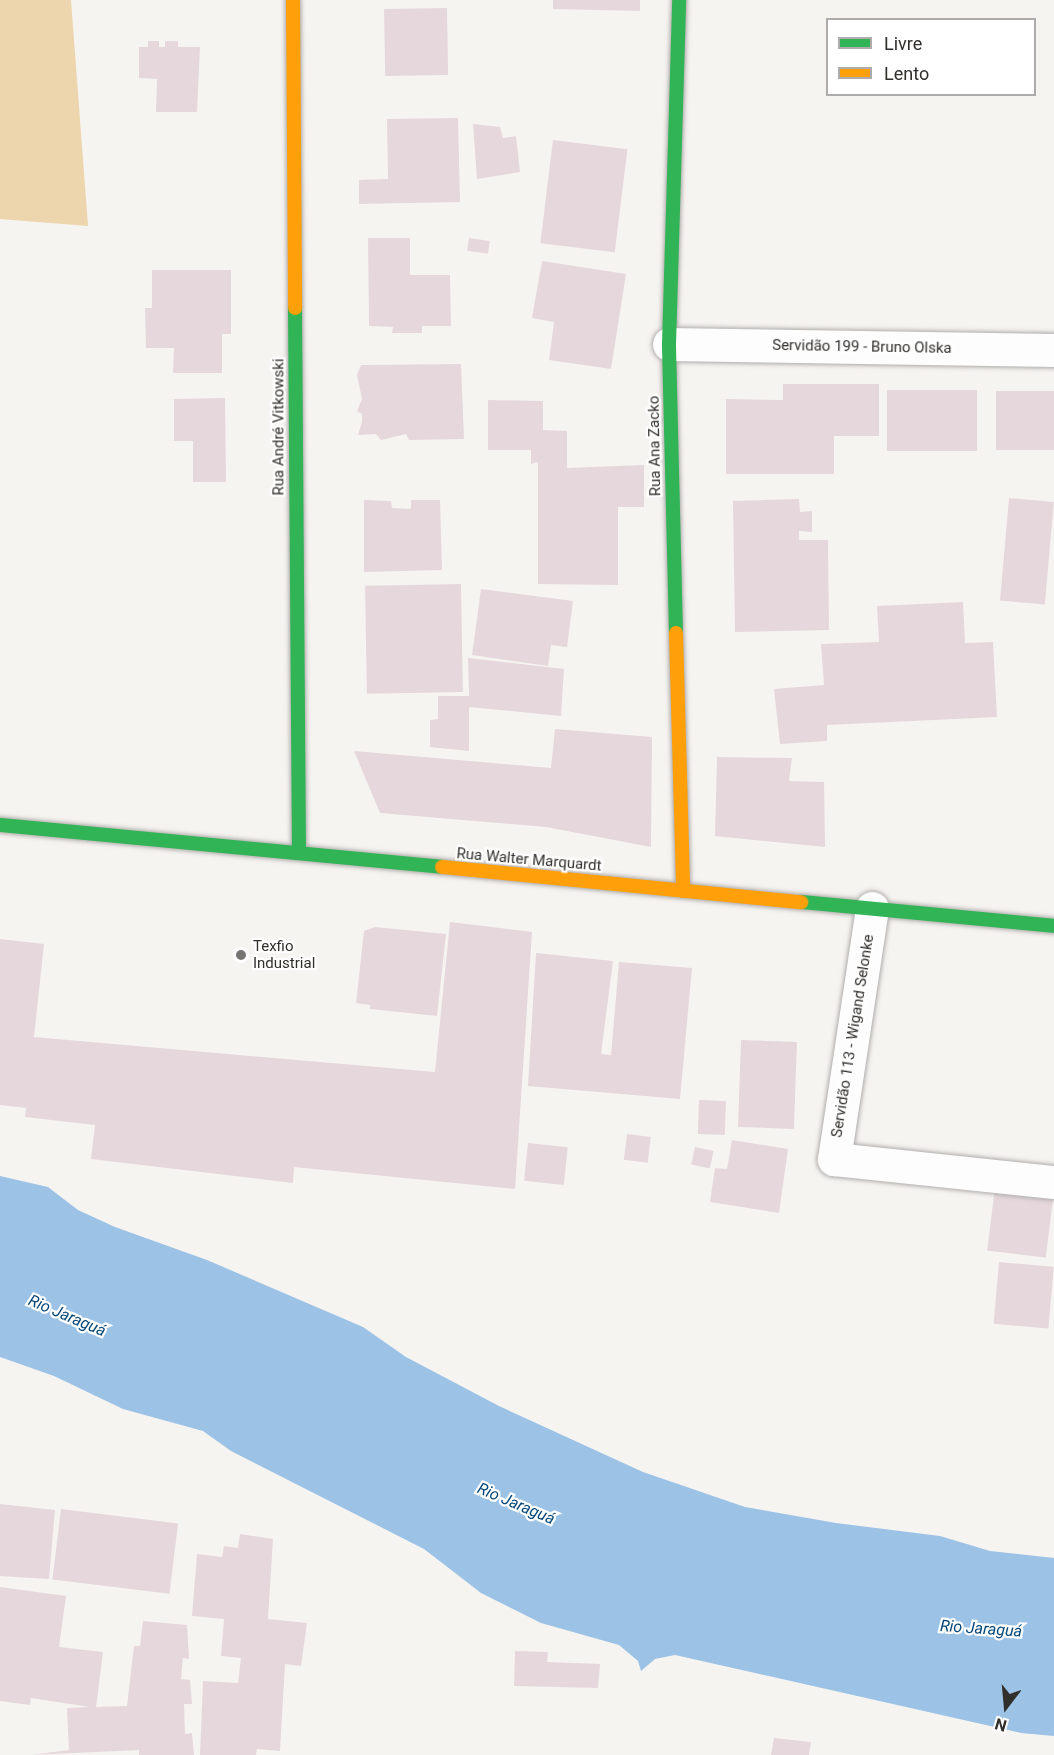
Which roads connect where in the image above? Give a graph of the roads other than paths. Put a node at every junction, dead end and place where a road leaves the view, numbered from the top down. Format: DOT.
graph roads {
  1 [pos="293,0"];
  2 [pos="679,0"];
  3 [pos="669,344"];
  4 [pos="1054,350"];
  5 [pos="0,825"];
  6 [pos="299,854"];
  7 [pos="683,891"];
  8 [pos="872,908"];
  9 [pos="1054,926"];
  10 [pos="1054,1182"];
  1 -- 6 [label="street, Rua André Vitkowski"];
  2 -- 3 [label="street, Rua Ana Zacko"];
  3 -- 4 [label="street, Servidão 199 - Bruno Olska"];
  3 -- 7 [label="street, Rua Ana Zacko"];
  5 -- 6 [label="street, Rua Walter Marquardt"];
  6 -- 7 [label="street, Rua Walter Marquardt"];
  7 -- 8 [label="street, Rua Walter Marquardt"];
  8 -- 9 [label="street, Rua Walter Marquardt"];
  8 -- 10 [label="street, Servidão 113 - Wigand Selonke"];
}
